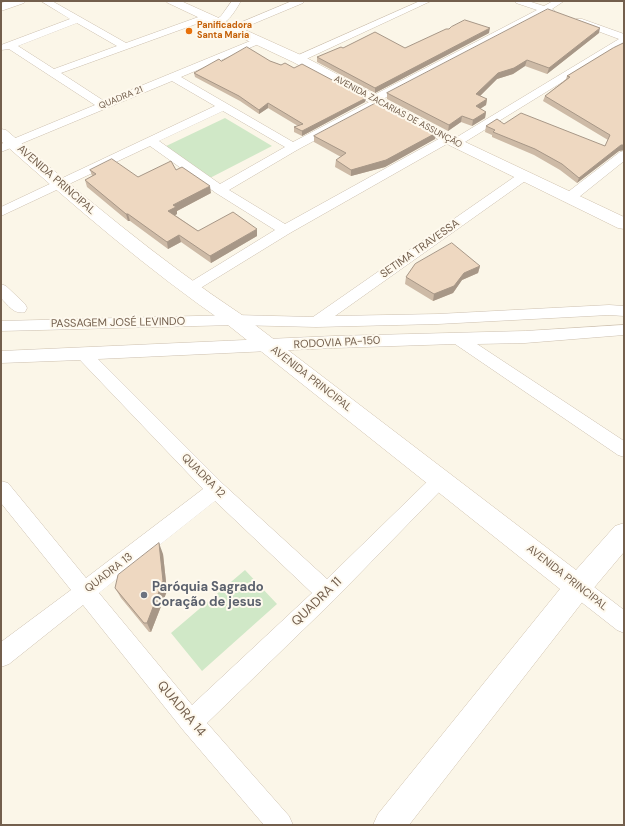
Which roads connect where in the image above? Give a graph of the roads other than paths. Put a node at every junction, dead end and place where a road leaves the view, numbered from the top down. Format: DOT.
graph roads {
  1 [pos="20,1"];
  2 [pos="45,1"];
  3 [pos="172,1"];
  4 [pos="237,1"];
  5 [pos="300,1"];
  6 [pos="427,1"];
  7 [pos="519,1"];
  8 [pos="560,1"];
  9 [pos="1,7"];
  10 [pos="545,9"];
  11 [pos="212,19"];
  12 [pos="77,20"];
  13 [pos="233,29"];
  14 [pos="624,37"];
  15 [pos="624,40"];
  16 [pos="258,41"];
  17 [pos="124,46"];
  18 [pos="6,47"];
  19 [pos="298,59"];
  20 [pos="52,73"];
  21 [pos="173,77"];
  22 [pos="377,100"];
  23 [pos="103,105"];
  24 [pos="225,106"];
  25 [pos="1,133"];
  26 [pos="151,141"];
  27 [pos="452,141"];
  28 [pos="7,146"];
  29 [pos="293,147"];
  30 [pos="624,156"];
  31 [pos="524,176"];
  32 [pos="60,185"];
  33 [pos="220,190"];
  34 [pos="569,198"];
  35 [pos="1,212"];
  36 [pos="624,224"];
  37 [pos="285,230"];
  38 [pos="1,289"];
  39 [pos="189,289"];
  40 [pos="20,308"];
  41 [pos="624,311"];
  42 [pos="235,320"];
  43 [pos="316,322"];
  44 [pos="1,326"];
  45 [pos="623,331"];
  46 [pos="458,339"];
  47 [pos="269,346"];
  48 [pos="84,354"];
  49 [pos="1,357"];
  50 [pos="624,450"];
  51 [pos="441,479"];
  52 [pos="1,489"];
  53 [pos="216,490"];
  54 [pos="624,534"];
  55 [pos="578,587"];
  56 [pos="84,592"];
  57 [pos="327,593"];
  58 [pos="624,623"];
  59 [pos="1,656"];
  60 [pos="191,722"];
  61 [pos="280,825"];
  62 [pos="389,825"];
  1 -- 9 [label="street"];
  2 -- 12 [label="street"];
  3 -- 11 [label="street, AVENIDA ZACARIAS DE ASSUNÇÃO"];
  4 -- 11 [label="street"];
  5 -- 13 [label="street"];
  6 -- 19 [label="street"];
  7 -- 10 [label="street"];
  8 -- 10 [label="street"];
  10 -- 14 [label="street"];
  10 -- 22 [label="street"];
  11 -- 13 [label="street, AVENIDA ZACARIAS DE ASSUNÇÃO"];
  11 -- 17 [label="street"];
  12 -- 17 [label="street"];
  12 -- 18 [label="street"];
  13 -- 16 [label="street, AVENIDA ZACARIAS DE ASSUNÇÃO"];
  15 -- 27 [label="street"];
  16 -- 19 [label="street, AVENIDA ZACARIAS DE ASSUNÇÃO"];
  16 -- 21 [label="street, QUADRA 21"];
  17 -- 20 [label="street"];
  18 -- 20 [label="street"];
  19 -- 22 [label="street, AVENIDA ZACARIAS DE ASSUNÇÃO"];
  20 -- 23 [label="street"];
  21 -- 23 [label="street, QUADRA 21"];
  21 -- 24 [label="street"];
  22 -- 27 [label="street, AVENIDA ZACARIAS DE ASSUNÇÃO"];
  22 -- 29 [label="street"];
  23 -- 28 [label="street, QUADRA 21"];
  24 -- 26 [label="street"];
  24 -- 29 [label="street"];
  25 -- 28 [label="street, AVENIDA PRINCIPAL"];
  26 -- 32 [label="street"];
  26 -- 33 [label="street"];
  27 -- 31 [label="street, AVENIDA ZACARIAS DE ASSUNÇÃO"];
  27 -- 37 [label="street"];
  28 -- 32 [label="street, AVENIDA PRINCIPAL"];
  29 -- 33 [label="street"];
  30 -- 34 [label="street"];
  31 -- 34 [label="street, AVENIDA ZACARIAS DE ASSUNÇÃO"];
  31 -- 43 [label="street, SETIMA TRAVESSA"];
  32 -- 35 [label="street"];
  32 -- 39 [label="street, AVENIDA PRINCIPAL"];
  33 -- 37 [label="street"];
  34 -- 36 [label="street, AVENIDA ZACARIAS DE ASSUNÇÃO"];
  37 -- 39 [label="street"];
  38 -- 40 [label="street"];
  39 -- 42 [label="street, AVENIDA PRINCIPAL"];
  41 -- 43 [label="street, RODOVIA PA-150"];
  42 -- 43 [label="street, RODOVIA PA-150"];
  42 -- 44 [label="street, PASSAGEM JOSÉ LEVINDO"];
  42 -- 47 [label="street, AVENIDA PRINCIPAL"];
  45 -- 46 [label="street, RODOVIA PA-150"];
  46 -- 47 [label="street, RODOVIA PA-150"];
  46 -- 50 [label="street"];
  47 -- 48 [label="street, RODOVIA PA-150"];
  47 -- 51 [label="street, AVENIDA PRINCIPAL"];
  48 -- 49 [label="street, RODOVIA PA-150"];
  48 -- 53 [label="street, QUADRA 12"];
  51 -- 55 [label="street, AVENIDA PRINCIPAL"];
  51 -- 57 [label="street, QUADRA 11"];
  52 -- 56 [label="street, QUADRA 14"];
  53 -- 56 [label="street, QUADRA 13"];
  53 -- 57 [label="street, QUADRA 12"];
  54 -- 55 [label="street"];
  55 -- 58 [label="street, AVENIDA PRINCIPAL"];
  55 -- 62 [label="street"];
  56 -- 59 [label="street, QUADRA 13"];
  56 -- 60 [label="street, QUADRA 14"];
  57 -- 60 [label="street, QUADRA 11"];
  60 -- 61 [label="street, QUADRA 14"];
}
